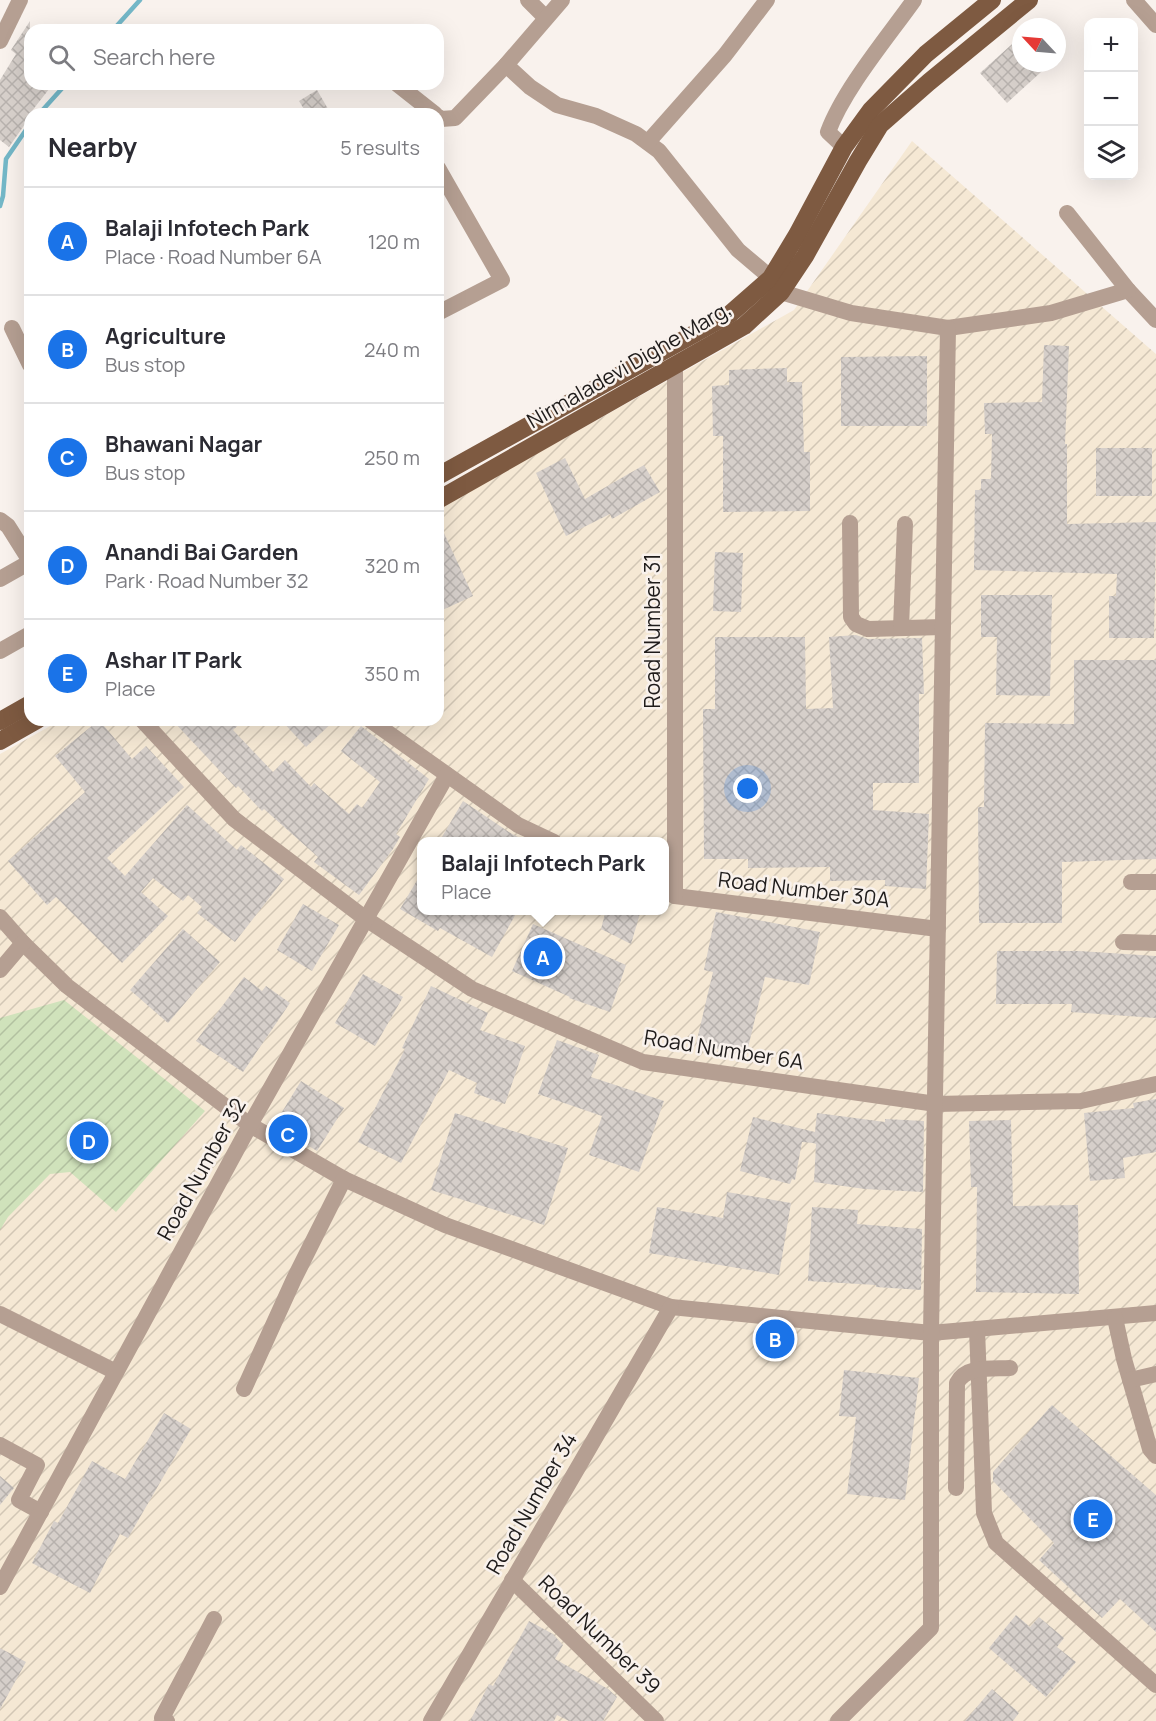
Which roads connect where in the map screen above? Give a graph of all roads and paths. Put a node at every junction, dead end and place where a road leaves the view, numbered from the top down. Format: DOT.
graph roads {
  1 [pos="20,0"];
  2 [pos="528,0"];
  3 [pos="562,0"];
  4 [pos="767,0"];
  5 [pos="914,0"];
  6 [pos="1029,0"];
  7 [pos="1134,0"];
  8 [pos="986,5"];
  9 [pos="546,18"];
  10 [pos="1156,25"];
  11 [pos="993,30"];
  12 [pos="0,41"];
  13 [pos="506,65"];
  14 [pos="405,90"];
  15 [pos="427,108"];
  16 [pos="444,119"];
  17 [pos="648,142"];
  18 [pos="844,147"];
  19 [pos="444,178"];
  20 [pos="1067,213"];
  21 [pos="776,285"];
  22 [pos="1128,290"];
  23 [pos="444,309"];
  24 [pos="1156,320"];
  25 [pos="12,328"];
  26 [pos="948,328"];
  27 [pos="24,353"];
  28 [pos="675,366"];
  29 [pos="444,473"];
  30 [pos="444,497"];
  31 [pos="0,520"];
  32 [pos="850,524"];
  33 [pos="905,524"];
  34 [pos="24,551"];
  35 [pos="24,565"];
  36 [pos="0,579"];
  37 [pos="943,627"];
  38 [pos="901,628"];
  39 [pos="24,637"];
  40 [pos="0,651"];
  41 [pos="24,707"];
  42 [pos="0,721"];
  43 [pos="26,726"];
  44 [pos="148,726"];
  45 [pos="378,726"];
  46 [pos="0,741"];
  47 [pos="447,775"];
  48 [pos="543,837"];
  49 [pos="1131,882"];
  50 [pos="1156,882"];
  51 [pos="670,893"];
  52 [pos="0,917"];
  53 [pos="366,919"];
  54 [pos="938,929"];
  55 [pos="1123,942"];
  56 [pos="23,943"];
  57 [pos="1156,943"];
  58 [pos="0,970"];
  59 [pos="1156,1084"];
  60 [pos="936,1104"];
  61 [pos="250,1125"];
  62 [pos="344,1179"];
  63 [pos="671,1307"];
  64 [pos="1156,1313"];
  65 [pos="0,1314"];
  66 [pos="1115,1318"];
  67 [pos="977,1329"];
  68 [pos="931,1333"];
  69 [pos="1010,1368"];
  70 [pos="978,1370"];
  71 [pos="116,1372"];
  72 [pos="1156,1374"];
  73 [pos="1130,1380"];
  74 [pos="244,1389"];
  75 [pos="0,1445"];
  76 [pos="1156,1456"];
  77 [pos="956,1488"];
  78 [pos="41,1512"];
  79 [pos="512,1580"];
  80 [pos="0,1587"];
  81 [pos="214,1619"];
  82 [pos="1156,1686"];
  83 [pos="167,1721"];
  84 [pos="431,1721"];
  85 [pos="656,1721"];
  86 [pos="838,1721"];
  1 -- 12 [label="street"];
  2 -- 9 [label="street"];
  3 -- 9 [label="street"];
  4 -- 17 [label="street"];
  5 -- 18 [label="street"];
  6 -- 11 [label="main road, Nirmaladevi Dighe Marg,"];
  7 -- 10 [label="street"];
  8 -- 11 [label="main road"];
  8 -- 18 [label="main road, Nirmaladevi Dighe Marg,"];
  9 -- 13 [label="street"];
  11 -- 21 [label="main road, Nirmaladevi Dighe Marg,"];
  13 -- 16 [label="street"];
  13 -- 17 [label="street"];
  14 -- 15 [label="street"];
  17 -- 21 [label="street"];
  18 -- 21 [label="main road, Nirmaladevi Dighe Marg,"];
  19 -- 23 [label="street"];
  20 -- 22 [label="street"];
  21 -- 26 [label="street"];
  21 -- 28 [label="main road, Nirmaladevi Dighe Marg,"];
  21 -- 29 [label="main road, Nirmaladevi Dighe Marg,"];
  22 -- 24 [label="street"];
  22 -- 26 [label="street"];
  25 -- 27 [label="street"];
  26 -- 37 [label="street"];
  28 -- 30 [label="main road, Nirmaladevi Dighe Marg,"];
  28 -- 51 [label="street, Road Number 31"];
  31 -- 34 [label="street"];
  32 -- 38 [label="street"];
  33 -- 38 [label="street"];
  35 -- 36 [label="street"];
  37 -- 38 [label="street"];
  37 -- 54 [label="street"];
  39 -- 40 [label="street"];
  41 -- 42 [label="main road"];
  43 -- 46 [label="main road"];
  44 -- 53 [label="street, Road Number 6A"];
  45 -- 47 [label="street"];
  47 -- 48 [label="street"];
  47 -- 53 [label="street, Road Number 32"];
  49 -- 50 [label="street"];
  51 -- 54 [label="street, Road Number 30A"];
  52 -- 56 [label="street"];
  53 -- 60 [label="street, Road Number 6A"];
  53 -- 61 [label="street, Road Number 32"];
  54 -- 60 [label="street"];
  55 -- 57 [label="street"];
  56 -- 58 [label="street"];
  56 -- 61 [label="street"];
  59 -- 60 [label="street, Road Number 6A"];
  60 -- 68 [label="street"];
  61 -- 62 [label="street"];
  61 -- 71 [label="street, Road Number 32"];
  62 -- 63 [label="street"];
  62 -- 74 [label="street"];
  63 -- 68 [label="street"];
  63 -- 79 [label="street, Road Number 34"];
  64 -- 66 [label="street"];
  65 -- 71 [label="street"];
  66 -- 67 [label="street"];
  66 -- 73 [label="street"];
  67 -- 68 [label="street"];
  67 -- 70 [label="street"];
  68 -- 86 [label="street"];
  69 -- 70 [label="street"];
  70 -- 77 [label="street"];
  70 -- 82 [label="street"];
  71 -- 78 [label="street, Road Number 32"];
  72 -- 73 [label="street"];
  73 -- 76 [label="street"];
  75 -- 78 [label="street"];
  78 -- 80 [label="street, Road Number 32"];
  79 -- 84 [label="street, Road Number 34"];
  79 -- 85 [label="street, Road Number 39"];
  81 -- 83 [label="street"];
}
